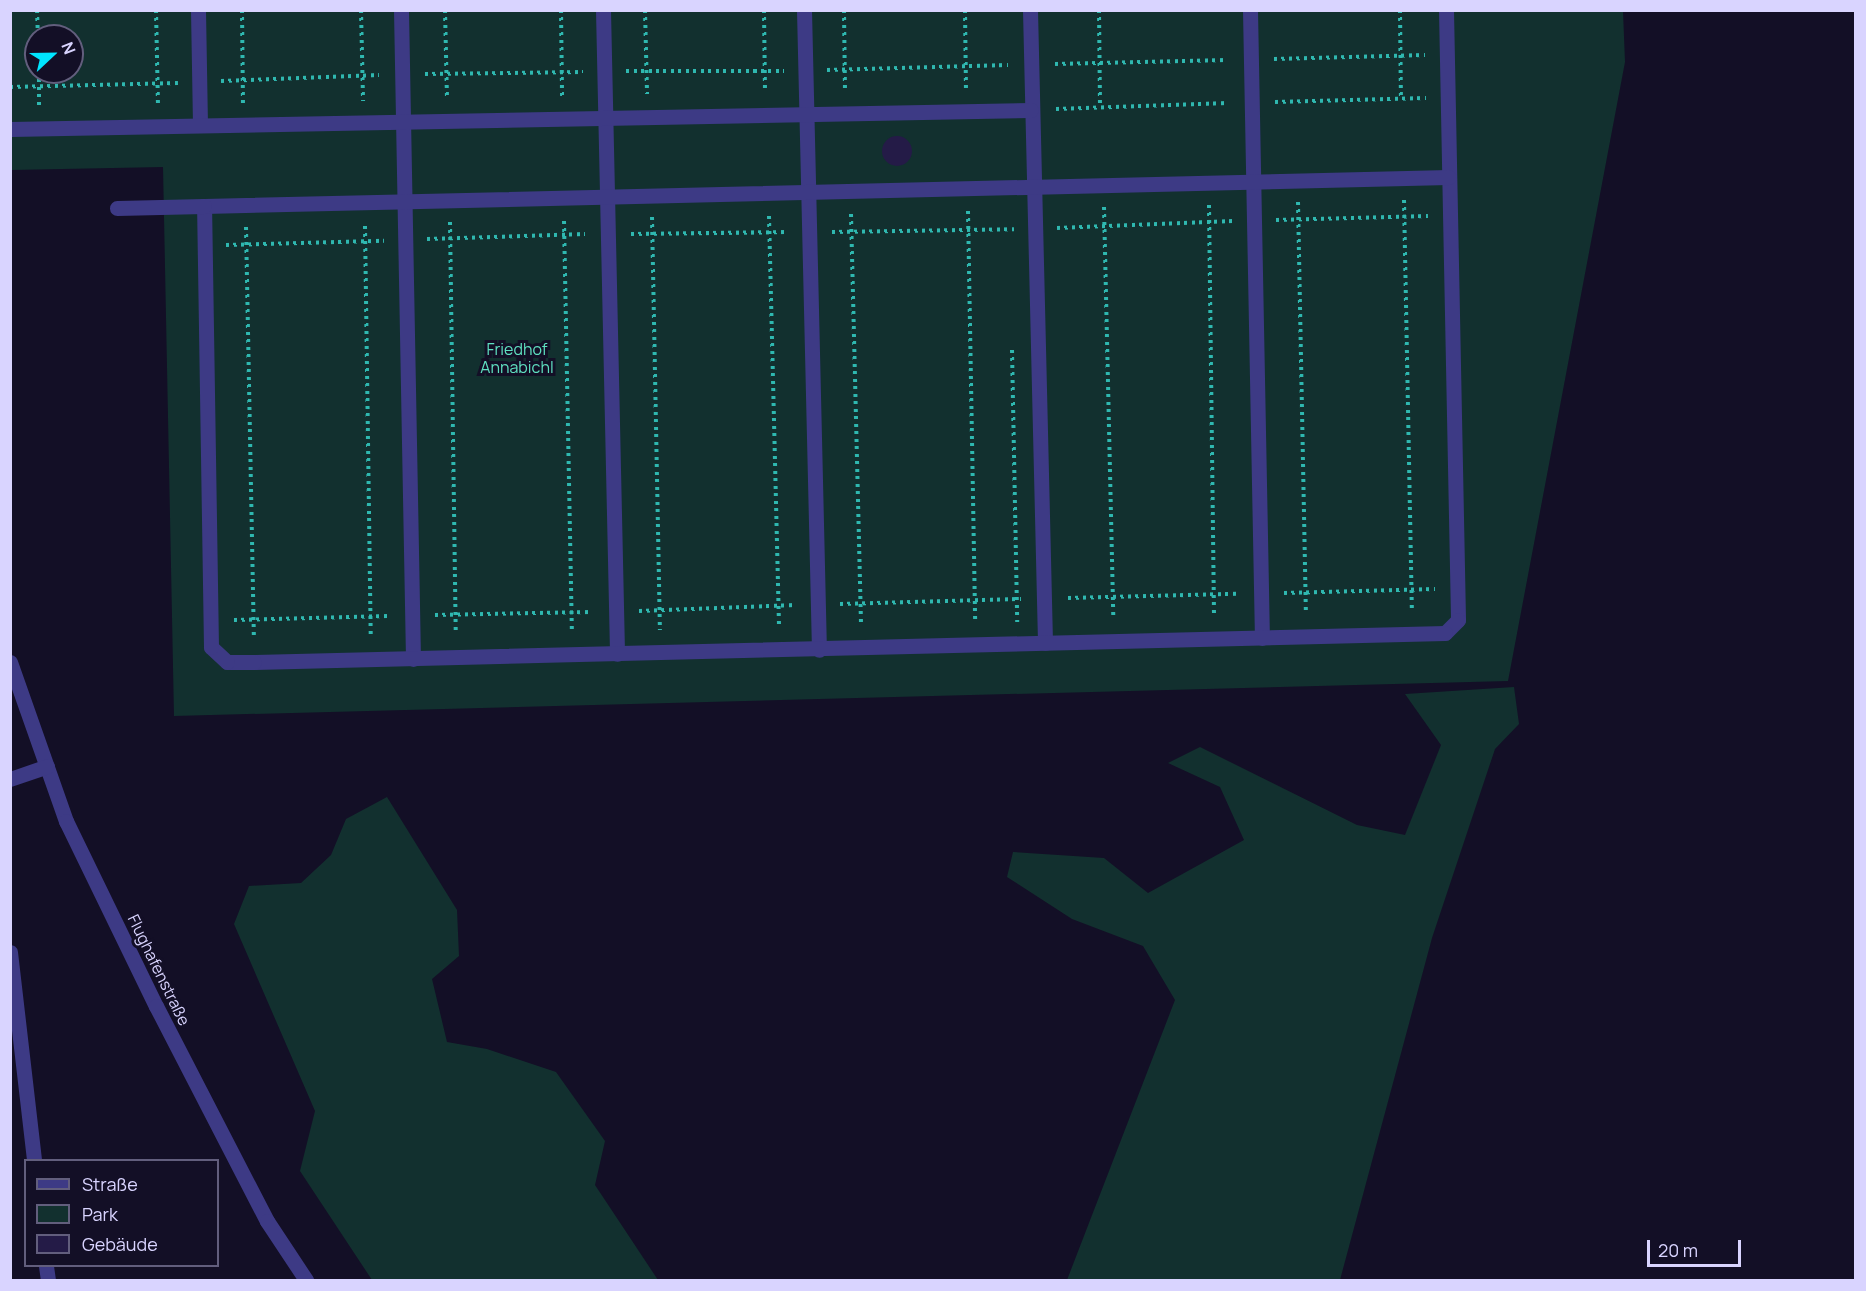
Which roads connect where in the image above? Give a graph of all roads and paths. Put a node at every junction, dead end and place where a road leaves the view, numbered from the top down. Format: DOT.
graph roads {
  1 [pos="156,10"];
  2 [pos="198,10"];
  3 [pos="242,10"];
  4 [pos="361,10"];
  5 [pos="401,10"];
  6 [pos="445,10"];
  7 [pos="561,10"];
  8 [pos="603,10"];
  9 [pos="645,10"];
  10 [pos="764,10"];
  11 [pos="804,10"];
  12 [pos="844,10"];
  13 [pos="965,10"];
  14 [pos="1030,10"];
  15 [pos="1099,10"];
  16 [pos="1250,10"];
  17 [pos="1400,10"];
  18 [pos="1446,10"];
  19 [pos="1446,54"];
  20 [pos="1401,55"];
  21 [pos="1251,60"];
  22 [pos="1100,63"];
  23 [pos="1030,64"];
  24 [pos="966,66"];
  25 [pos="845,69"];
  26 [pos="805,70"];
  27 [pos="646,71"];
  28 [pos="765,71"];
  29 [pos="561,72"];
  30 [pos="604,72"];
  31 [pos="447,74"];
  32 [pos="402,75"];
  33 [pos="363,76"];
  34 [pos="243,80"];
  35 [pos="199,82"];
  36 [pos="158,83"];
  37 [pos="39,86"];
  38 [pos="10,87"];
  39 [pos="1401,99"];
  40 [pos="1100,107"];
  41 [pos="967,110"];
  42 [pos="1031,110"];
  43 [pos="845,112"];
  44 [pos="765,114"];
  45 [pos="806,114"];
  46 [pos="647,116"];
  47 [pos="605,117"];
  48 [pos="562,118"];
  49 [pos="448,121"];
  50 [pos="363,123"];
  51 [pos="403,123"];
  52 [pos="200,125"];
  53 [pos="244,125"];
  54 [pos="159,126"];
  55 [pos="10,129"];
  56 [pos="39,129"];
  57 [pos="1449,177"];
  58 [pos="1403,178"];
  59 [pos="1298,180"];
  60 [pos="1209,181"];
  61 [pos="1253,181"];
  62 [pos="1104,183"];
  63 [pos="1033,184"];
  64 [pos="967,187"];
  65 [pos="851,190"];
  66 [pos="808,191"];
  67 [pos="768,192"];
  68 [pos="651,196"];
  69 [pos="563,197"];
  70 [pos="606,197"];
  71 [pos="450,200"];
  72 [pos="404,201"];
  73 [pos="365,202"];
  74 [pos="246,205"];
  75 [pos="204,206"];
  76 [pos="117,208"];
  77 [pos="1412,634"];
  78 [pos="1306,637"];
  79 [pos="1262,638"];
  80 [pos="1215,639"];
  81 [pos="1113,641"];
  82 [pos="1045,643"];
  83 [pos="975,645"];
  84 [pos="862,648"];
  85 [pos="779,650"];
  86 [pos="819,650"];
  87 [pos="660,653"];
  88 [pos="616,654"];
  89 [pos="573,655"];
  90 [pos="456,658"];
  91 [pos="413,659"];
  92 [pos="371,660"];
  93 [pos="10,662"];
  94 [pos="254,662"];
  95 [pos="47,766"];
  96 [pos="10,779"];
  97 [pos="10,952"];
  98 [pos="34,1159"];
  99 [pos="306,1281"];
  1 -- 36 [label="path"];
  2 -- 35 [label="street"];
  3 -- 34 [label="path"];
  4 -- 33 [label="path"];
  5 -- 32 [label="street"];
  6 -- 31 [label="path"];
  7 -- 29 [label="path"];
  8 -- 30 [label="street"];
  9 -- 27 [label="path"];
  10 -- 28 [label="path"];
  11 -- 26 [label="street"];
  12 -- 25 [label="path"];
  13 -- 24 [label="path"];
  14 -- 23 [label="street"];
  15 -- 22 [label="path"];
  16 -- 21 [label="street"];
  17 -- 20 [label="path"];
  18 -- 19 [label="street"];
  19 -- 20 [label="path"];
  19 -- 57 [label="street"];
  20 -- 21 [label="path"];
  20 -- 39 [label="path"];
  21 -- 22 [label="path"];
  21 -- 61 [label="street"];
  22 -- 23 [label="path"];
  22 -- 40 [label="path"];
  23 -- 24 [label="path"];
  23 -- 42 [label="street"];
  24 -- 25 [label="path"];
  24 -- 41 [label="path"];
  25 -- 26 [label="path"];
  25 -- 43 [label="path"];
  26 -- 28 [label="path"];
  26 -- 45 [label="street"];
  27 -- 28 [label="path"];
  27 -- 30 [label="path"];
  27 -- 46 [label="path"];
  28 -- 44 [label="path"];
  29 -- 30 [label="path"];
  29 -- 31 [label="path"];
  29 -- 48 [label="path"];
  30 -- 47 [label="street"];
  31 -- 32 [label="path"];
  31 -- 49 [label="path"];
  32 -- 33 [label="path"];
  32 -- 51 [label="street"];
  33 -- 34 [label="path"];
  33 -- 50 [label="path"];
  34 -- 35 [label="path"];
  34 -- 53 [label="path"];
  35 -- 36 [label="path"];
  35 -- 52 [label="street"];
  36 -- 37 [label="path"];
  36 -- 54 [label="path"];
  37 -- 38 [label="path"];
  37 -- 56 [label="path"];
  41 -- 42 [label="street"];
  41 -- 43 [label="street"];
  42 -- 63 [label="street"];
  43 -- 45 [label="street"];
  44 -- 45 [label="street"];
  44 -- 46 [label="street"];
  45 -- 66 [label="street"];
  46 -- 47 [label="street"];
  47 -- 48 [label="street"];
  47 -- 70 [label="street"];
  48 -- 49 [label="street"];
  49 -- 51 [label="street"];
  50 -- 51 [label="street"];
  50 -- 53 [label="street"];
  51 -- 72 [label="street"];
  52 -- 53 [label="street"];
  52 -- 54 [label="street"];
  54 -- 56 [label="street"];
  55 -- 56 [label="street"];
  57 -- 58 [label="street"];
  57 -- 77 [label="street"];
  58 -- 59 [label="street"];
  58 -- 77 [label="path"];
  59 -- 61 [label="street"];
  59 -- 78 [label="path"];
  60 -- 61 [label="street"];
  60 -- 62 [label="street"];
  60 -- 80 [label="path"];
  61 -- 79 [label="street"];
  62 -- 63 [label="street"];
  62 -- 81 [label="path"];
  63 -- 64 [label="street"];
  63 -- 82 [label="street"];
  64 -- 65 [label="street"];
  64 -- 83 [label="path"];
  65 -- 66 [label="street"];
  65 -- 84 [label="path"];
  66 -- 67 [label="street"];
  66 -- 86 [label="street"];
  67 -- 68 [label="street"];
  67 -- 85 [label="path"];
  68 -- 70 [label="street"];
  68 -- 87 [label="path"];
  69 -- 70 [label="street"];
  69 -- 71 [label="street"];
  69 -- 89 [label="path"];
  70 -- 88 [label="street"];
  71 -- 72 [label="street"];
  71 -- 90 [label="path"];
  72 -- 73 [label="street"];
  72 -- 91 [label="street"];
  73 -- 74 [label="street"];
  73 -- 92 [label="path"];
  74 -- 75 [label="street"];
  74 -- 94 [label="path"];
  75 -- 76 [label="street"];
  75 -- 94 [label="street"];
  77 -- 78 [label="street"];
  78 -- 79 [label="street"];
  79 -- 80 [label="street"];
  80 -- 81 [label="street"];
  81 -- 82 [label="street"];
  82 -- 83 [label="street"];
  83 -- 84 [label="street"];
  84 -- 86 [label="street"];
  85 -- 86 [label="street"];
  85 -- 87 [label="street"];
  87 -- 88 [label="street"];
  88 -- 89 [label="street"];
  89 -- 90 [label="street"];
  90 -- 91 [label="street"];
  91 -- 92 [label="street"];
  92 -- 94 [label="street"];
  93 -- 95 [label="street, Flughafenstraße"];
  95 -- 96 [label="street"];
  95 -- 99 [label="street, Flughafenstraße"];
  97 -- 98 [label="street"];
}
